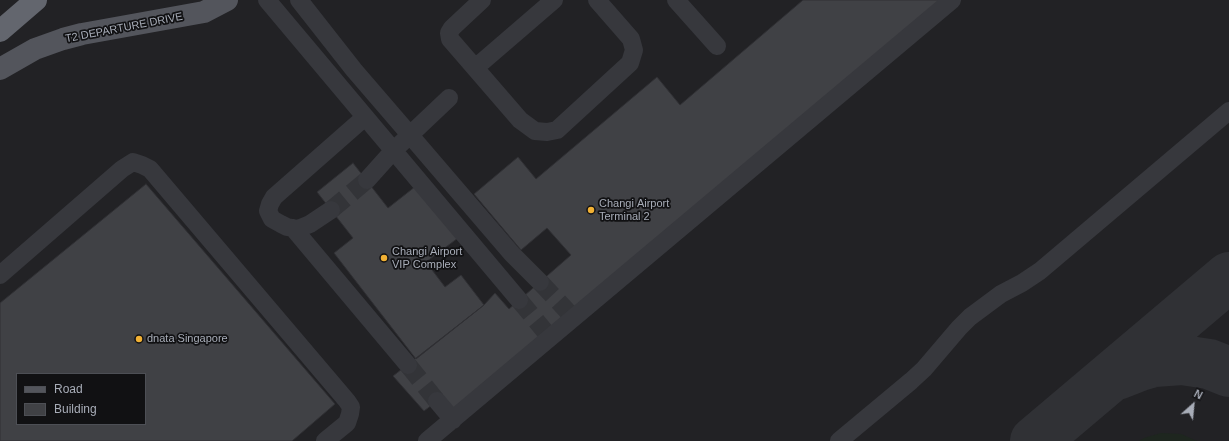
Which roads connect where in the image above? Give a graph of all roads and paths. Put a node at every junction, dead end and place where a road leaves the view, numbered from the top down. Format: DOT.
graph roads {
  1 [pos="36,0"];
  2 [pos="227,0"];
  3 [pos="267,0"];
  4 [pos="299,0"];
  5 [pos="482,0"];
  6 [pos="554,0"];
  7 [pos="597,0"];
  8 [pos="676,0"];
  9 [pos="683,0"];
  10 [pos="952,0"];
  11 [pos="694,20"];
  12 [pos="0,31"];
  13 [pos="717,46"];
  14 [pos="475,68"];
  15 [pos="0,69"];
  16 [pos="354,70"];
  17 [pos="338,83"];
  18 [pos="449,98"];
  19 [pos="1229,111"];
  20 [pos="365,117"];
  21 [pos="410,135"];
  22 [pos="393,151"];
  23 [pos="367,180"];
  24 [pos="331,210"];
  25 [pos="293,228"];
  26 [pos="493,231"];
  27 [pos="474,248"];
  28 [pos="512,254"];
  29 [pos="494,271"];
  30 [pos="0,275"];
  31 [pos="540,282"];
  32 [pos="519,300"];
  33 [pos="408,364"];
  34 [pos="437,401"];
  35 [pos="453,420"];
  36 [pos="325,441"];
  37 [pos="427,441"];
  38 [pos="840,441"];
  1 -- 12 [label="highway"];
  2 -- 15 [label="main road, T2 DEPARTURE DRIVE"];
  3 -- 17 [label="lane"];
  4 -- 16 [label="lane"];
  5 -- 14 [label="lane"];
  6 -- 14 [label="lane"];
  7 -- 14 [label="lane"];
  8 -- 11 [label="lane"];
  9 -- 11 [label="lane"];
  10 -- 35 [label="lane"];
  11 -- 13 [label="lane"];
  16 -- 17 [label="lane"];
  16 -- 21 [label="lane"];
  17 -- 20 [label="lane"];
  18 -- 21 [label="lane"];
  19 -- 38 [label="lane"];
  20 -- 22 [label="lane"];
  20 -- 25 [label="lane"];
  21 -- 22 [label="lane"];
  21 -- 26 [label="lane"];
  22 -- 23 [label="lane"];
  22 -- 27 [label="lane"];
  24 -- 25 [label="lane"];
  25 -- 33 [label="lane"];
  26 -- 27 [label="lane"];
  26 -- 28 [label="lane"];
  27 -- 29 [label="lane"];
  28 -- 29 [label="lane"];
  28 -- 31 [label="lane"];
  29 -- 32 [label="lane"];
  30 -- 36 [label="lane"];
  34 -- 35 [label="lane"];
  35 -- 37 [label="lane"];
}
